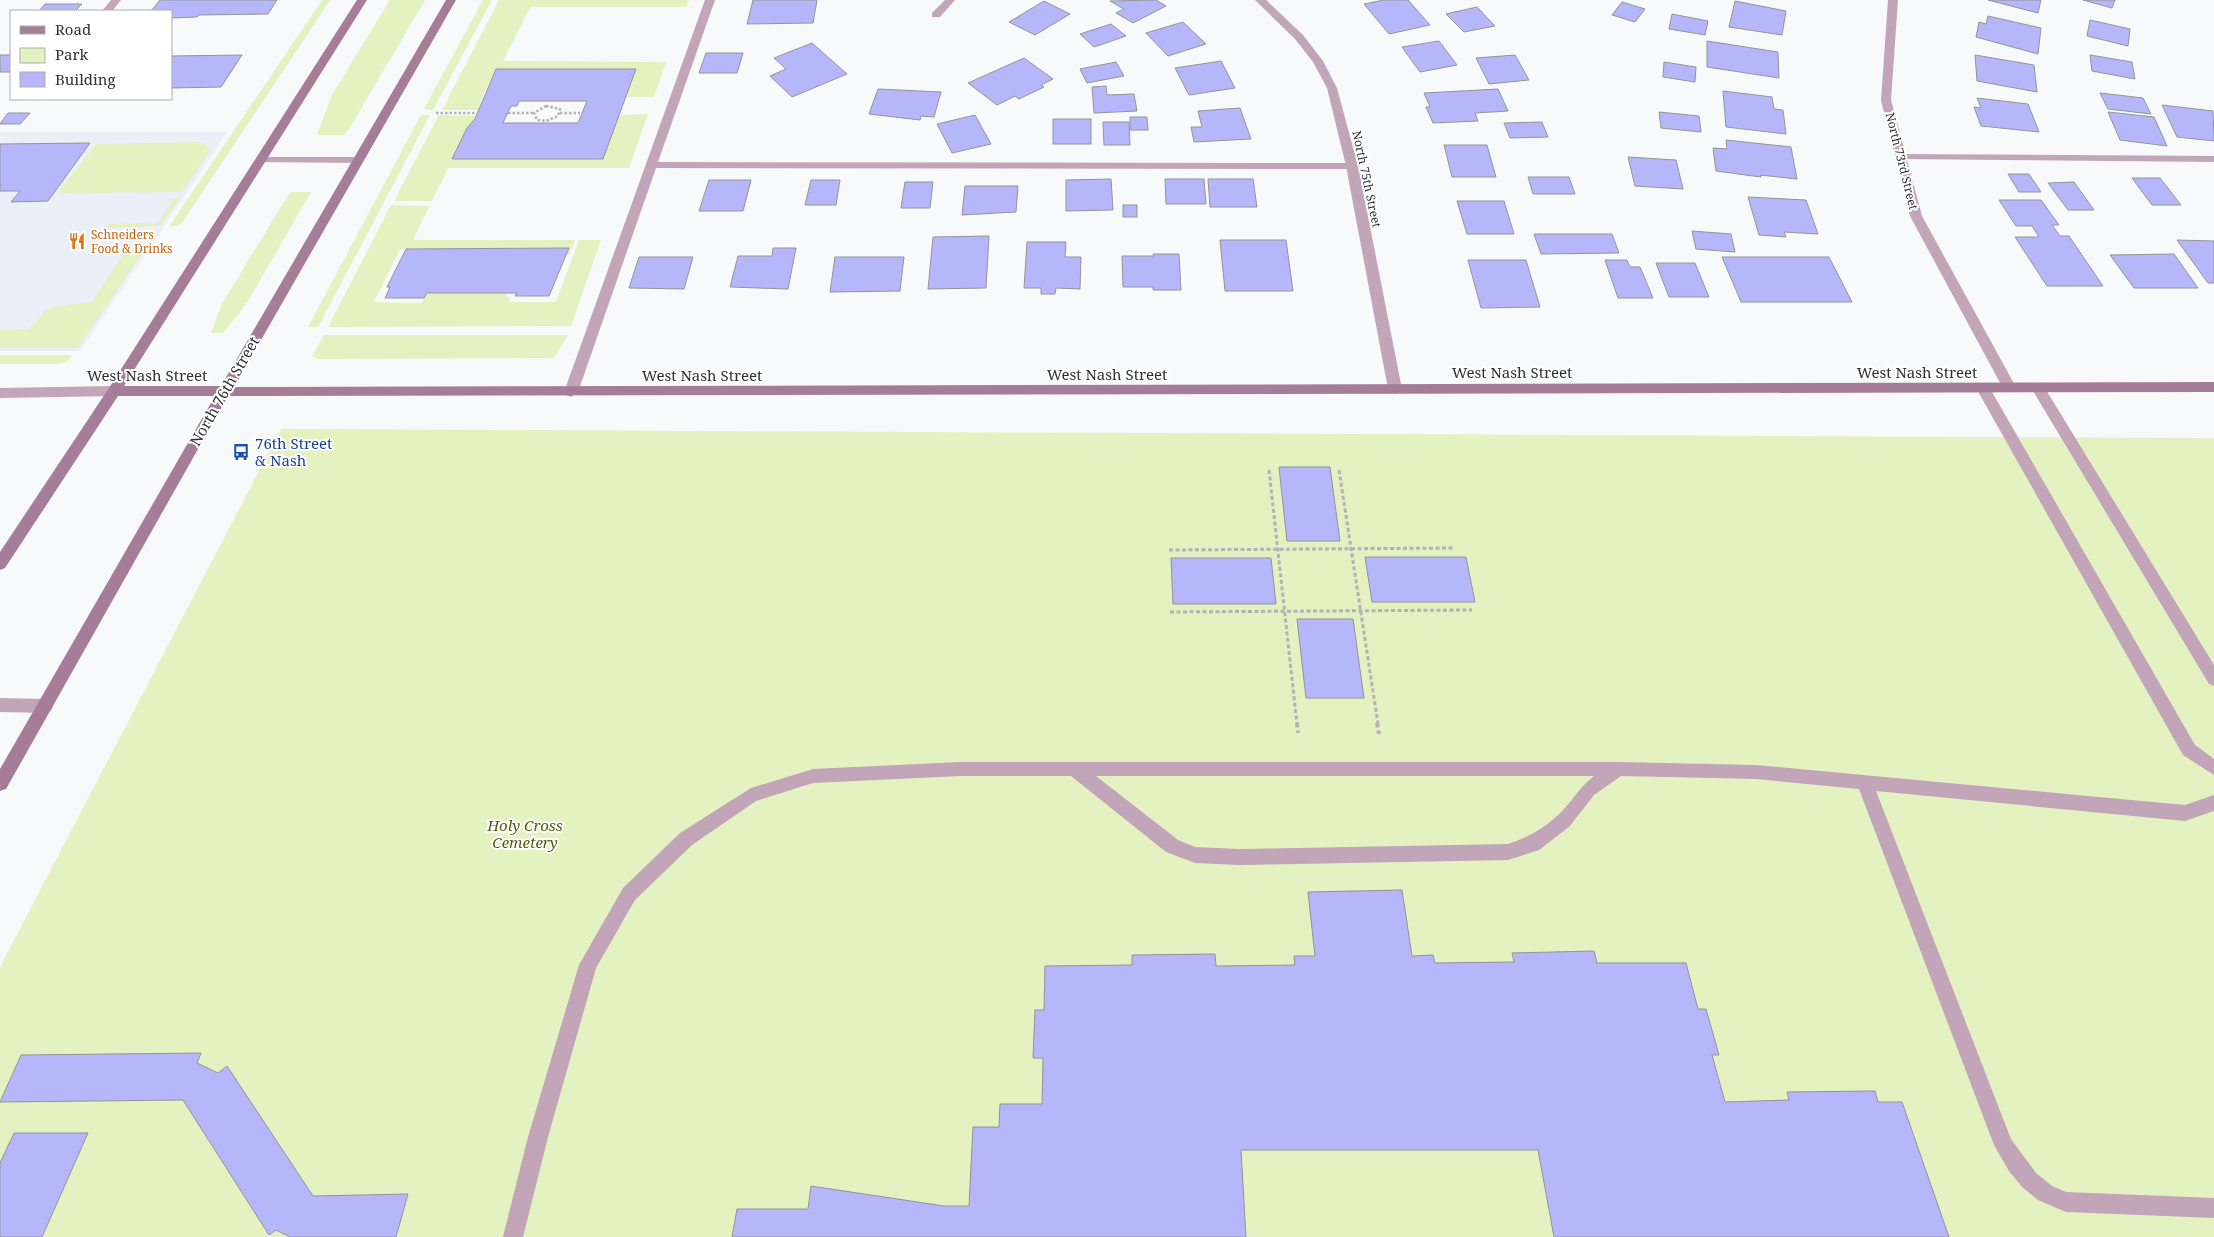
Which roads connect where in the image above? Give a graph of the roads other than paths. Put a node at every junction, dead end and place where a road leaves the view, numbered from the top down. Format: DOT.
graph roads {
  1 [pos="116,0"];
  2 [pos="362,0"];
  3 [pos="451,0"];
  4 [pos="710,0"];
  5 [pos="950,0"];
  6 [pos="1260,0"];
  7 [pos="1893,0"];
  8 [pos="107,10"];
  9 [pos="936,15"];
  10 [pos="1901,157"];
  11 [pos="2214,159"];
  12 [pos="260,160"];
  13 [pos="358,160"];
  14 [pos="653,165"];
  15 [pos="1352,166"];
  16 [pos="2214,386"];
  17 [pos="1982,388"];
  18 [pos="2038,388"];
  19 [pos="1395,389"];
  20 [pos="2010,389"];
  21 [pos="114,391"];
  22 [pos="0,392"];
  23 [pos="224,392"];
  24 [pos="571,392"];
  25 [pos="0,564"];
  26 [pos="2214,679"];
  27 [pos="0,705"];
  28 [pos="45,706"];
  29 [pos="2214,768"];
  30 [pos="1074,769"];
  31 [pos="1618,769"];
  32 [pos="1864,782"];
  33 [pos="0,784"];
  34 [pos="2214,803"];
  35 [pos="2214,1208"];
  36 [pos="513,1237"];
  1 -- 8 [label="street"];
  2 -- 12 [label="street"];
  3 -- 13 [label="street, North 76th Street"];
  4 -- 14 [label="street"];
  5 -- 9 [label="street"];
  6 -- 15 [label="street, North 75th Street"];
  7 -- 10 [label="street, North 73rd Street"];
  10 -- 11 [label="street"];
  10 -- 20 [label="street, North 73rd Street"];
  12 -- 13 [label="street"];
  12 -- 21 [label="street"];
  13 -- 23 [label="street, North 76th Street"];
  14 -- 15 [label="street"];
  14 -- 24 [label="street"];
  15 -- 19 [label="street, North 75th Street"];
  16 -- 18 [label="street, West Nash Street"];
  17 -- 19 [label="street, West Nash Street"];
  17 -- 20 [label="street, West Nash Street"];
  17 -- 29 [label="street"];
  18 -- 20 [label="street, West Nash Street"];
  18 -- 26 [label="street"];
  19 -- 24 [label="street, West Nash Street"];
  21 -- 22 [label="street, West Nash Street"];
  21 -- 23 [label="street, West Nash Street"];
  21 -- 25 [label="street"];
  23 -- 24 [label="street, West Nash Street"];
  23 -- 28 [label="street, North 76th Street"];
  27 -- 28 [label="street"];
  28 -- 33 [label="street, North 76th Street"];
  30 -- 31 [label="street"];
  30 -- 31 [label="street"];
  30 -- 36 [label="street"];
  31 -- 32 [label="street"];
  32 -- 34 [label="street"];
  32 -- 35 [label="street"];
}
